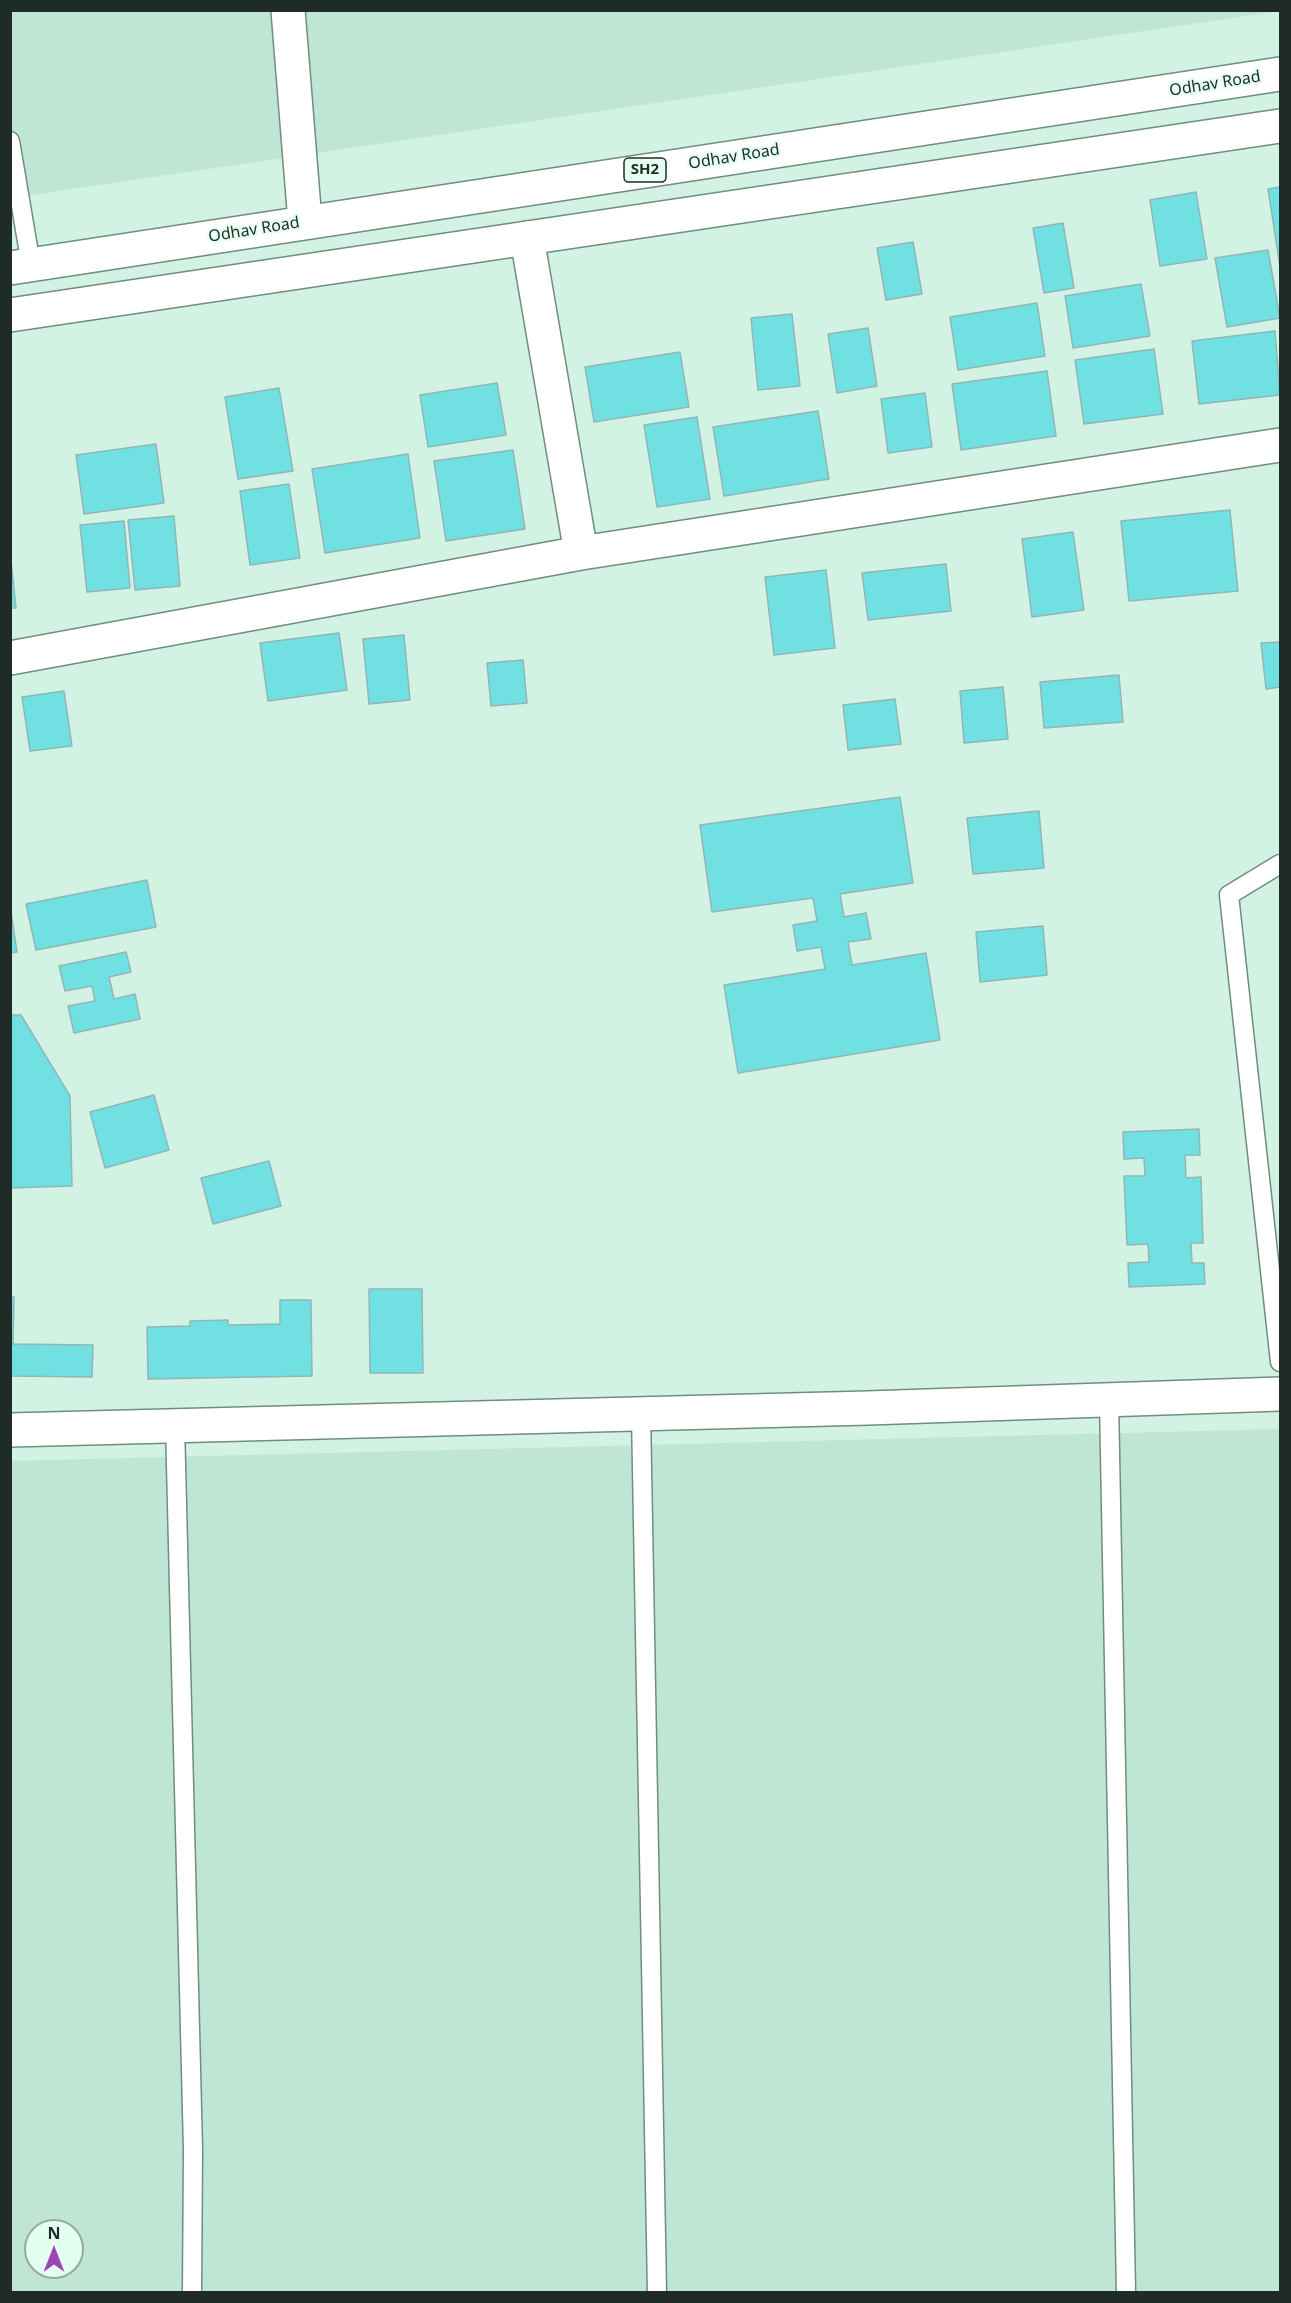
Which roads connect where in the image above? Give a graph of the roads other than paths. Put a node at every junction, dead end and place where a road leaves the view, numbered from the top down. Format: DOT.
graph roads {
  1 [pos="288,10"];
  2 [pos="1281,74"];
  3 [pos="1281,126"];
  4 [pos="10,141"];
  5 [pos="305,222"];
  6 [pos="527,238"];
  7 [pos="21,266"];
  8 [pos="10,315"];
  9 [pos="1281,445"];
  10 [pos="581,553"];
  11 [pos="10,658"];
  12 [pos="1281,864"];
  13 [pos="1281,1362"];
  14 [pos="1281,1394"];
  15 [pos="1109,1400"];
  16 [pos="641,1413"];
  17 [pos="176,1424"];
  18 [pos="10,1430"];
  19 [pos="192,2292"];
  20 [pos="657,2292"];
  21 [pos="1126,2292"];
  1 -- 5 [label="street"];
  2 -- 5 [label="street, Odhav Road / SH2"];
  3 -- 6 [label="street"];
  4 -- 7 [label="lane"];
  5 -- 7 [label="street, Odhav Road / SH2"];
  6 -- 8 [label="street"];
  6 -- 10 [label="street"];
  9 -- 10 [label="street"];
  10 -- 11 [label="street"];
  12 -- 13 [label="lane"];
  14 -- 15 [label="street"];
  15 -- 16 [label="street"];
  15 -- 21 [label="lane"];
  16 -- 17 [label="street"];
  16 -- 20 [label="lane"];
  17 -- 18 [label="street"];
  17 -- 19 [label="lane"];
}
